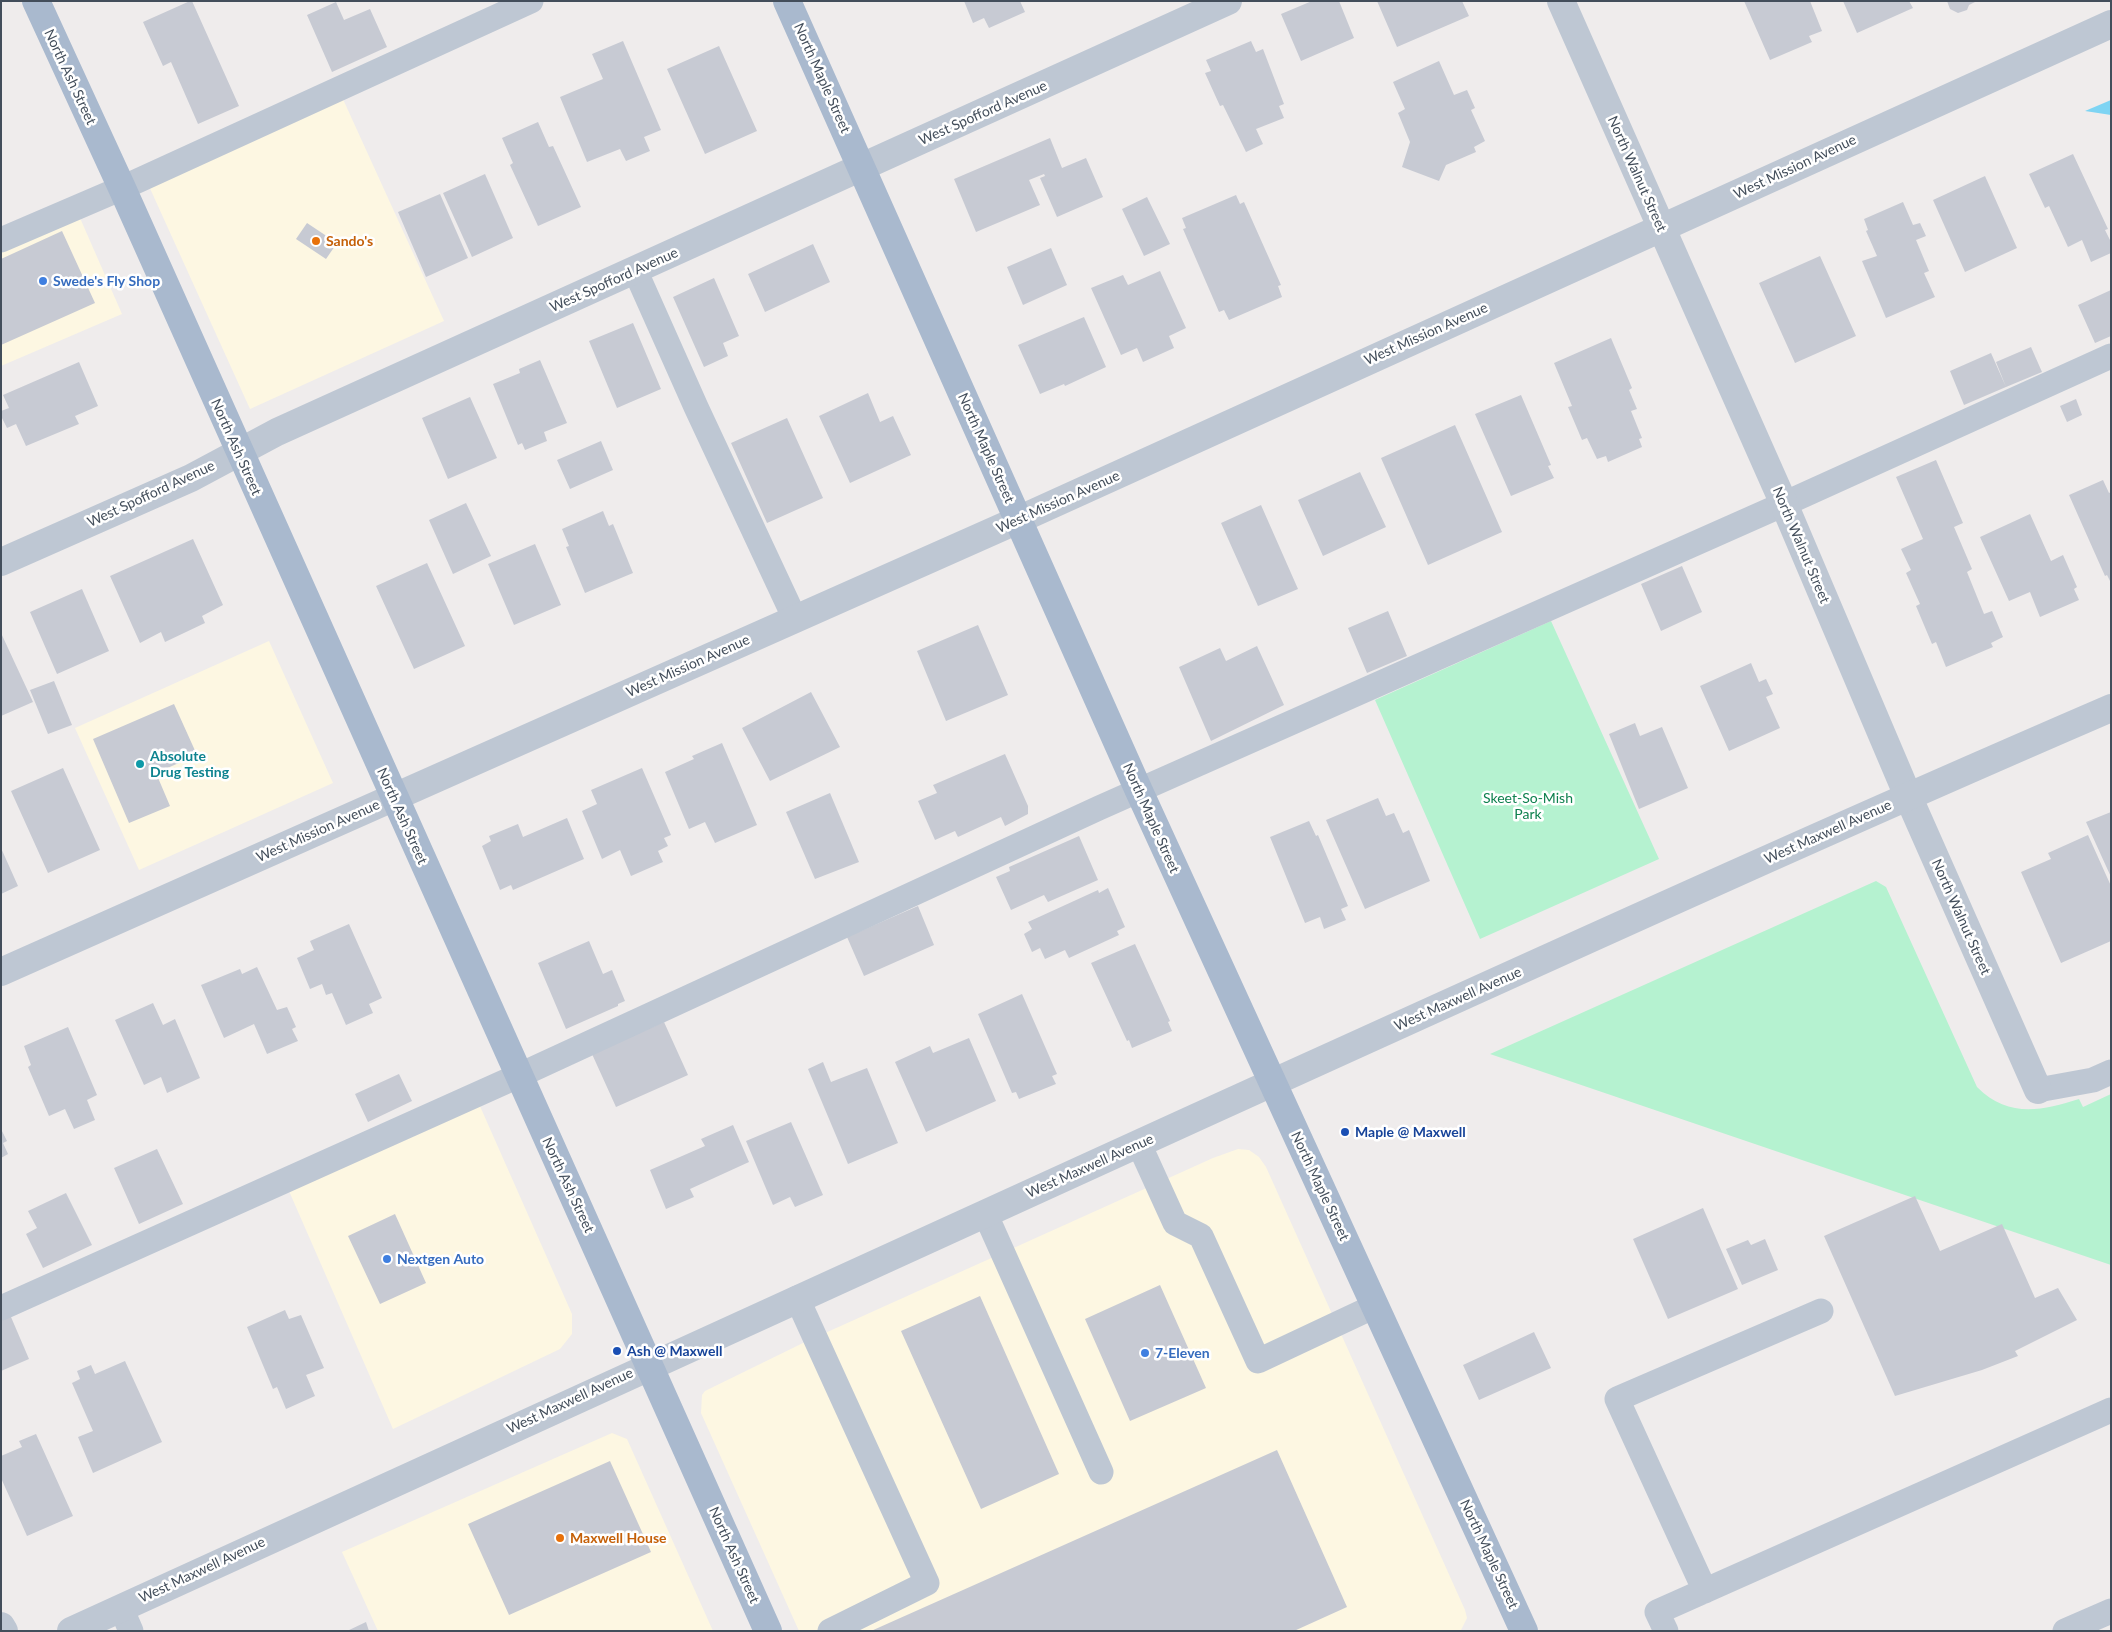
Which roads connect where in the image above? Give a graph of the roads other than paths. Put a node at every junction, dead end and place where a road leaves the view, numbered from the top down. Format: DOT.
graph roads {
  1 [pos="36,1"];
  2 [pos="531,1"];
  3 [pos="787,1"];
  4 [pos="1228,1"];
  5 [pos="1561,1"];
  6 [pos="2111,24"];
  7 [pos="862,168"];
  8 [pos="122,188"];
  9 [pos="1661,228"];
  10 [pos="1,240"];
  11 [pos="634,270"];
  12 [pos="2111,356"];
  13 [pos="239,453"];
  14 [pos="1784,504"];
  15 [pos="1018,520"];
  16 [pos="1,562"];
  17 [pos="795,618"];
  18 [pos="2111,708"];
  19 [pos="1139,791"];
  20 [pos="1908,796"];
  21 [pos="393,797"];
  22 [pos="1,972"];
  23 [pos="2111,1072"];
  24 [pos="518,1076"];
  25 [pos="1272,1083"];
  26 [pos="2038,1090"];
  27 [pos="1138,1144"];
  28 [pos="984,1213"];
  29 [pos="797,1298"];
  30 [pos="1375,1306"];
  31 [pos="1,1308"];
  32 [pos="1821,1310"];
  33 [pos="650,1365"];
  34 [pos="2111,1410"];
  35 [pos="1101,1472"];
  36 [pos="1704,1591"];
  37 [pos="2111,1611"];
  38 [pos="126,1619"];
  39 [pos="1,1626"];
  40 [pos="4,1631"];
  41 [pos="71,1631"];
  42 [pos="768,1631"];
  43 [pos="830,1631"];
  44 [pos="1524,1631"];
  45 [pos="1666,1631"];
  46 [pos="2065,1631"];
  1 -- 8 [label="main road, North Ash Street"];
  2 -- 8 [label="lane"];
  3 -- 7 [label="main road, North Maple Street"];
  4 -- 7 [label="street, West Spofford Avenue"];
  5 -- 9 [label="street, North Walnut Street"];
  6 -- 9 [label="street, West Mission Avenue"];
  7 -- 11 [label="street, West Spofford Avenue"];
  7 -- 15 [label="main road, North Maple Street"];
  8 -- 10 [label="lane"];
  8 -- 13 [label="main road, North Ash Street"];
  9 -- 14 [label="street, North Walnut Street"];
  9 -- 15 [label="street, West Mission Avenue"];
  11 -- 13 [label="street, West Spofford Avenue"];
  11 -- 17 [label="lane"];
  12 -- 14 [label="lane"];
  13 -- 16 [label="street, West Spofford Avenue"];
  13 -- 21 [label="main road, North Ash Street"];
  14 -- 19 [label="lane"];
  14 -- 20 [label="street, North Walnut Street"];
  15 -- 17 [label="street, West Mission Avenue"];
  15 -- 19 [label="main road, North Maple Street"];
  17 -- 21 [label="street, West Mission Avenue"];
  18 -- 20 [label="street, West Maxwell Avenue"];
  19 -- 24 [label="lane"];
  19 -- 25 [label="main road, North Maple Street"];
  20 -- 25 [label="street, West Maxwell Avenue"];
  20 -- 26 [label="street, North Walnut Street"];
  21 -- 22 [label="street, West Mission Avenue"];
  21 -- 24 [label="main road, North Ash Street"];
  23 -- 26 [label="lane"];
  24 -- 31 [label="lane"];
  24 -- 33 [label="main road, North Ash Street"];
  25 -- 27 [label="street, West Maxwell Avenue"];
  25 -- 30 [label="main road, North Maple Street"];
  27 -- 28 [label="street, West Maxwell Avenue"];
  27 -- 30 [label="lane"];
  28 -- 29 [label="street, West Maxwell Avenue"];
  28 -- 35 [label="lane"];
  29 -- 33 [label="street, West Maxwell Avenue"];
  29 -- 43 [label="lane"];
  30 -- 44 [label="main road, North Maple Street"];
  32 -- 36 [label="lane"];
  33 -- 38 [label="street, West Maxwell Avenue"];
  33 -- 42 [label="main road, North Ash Street"];
  34 -- 36 [label="lane"];
  36 -- 45 [label="lane"];
  37 -- 46 [label="lane"];
  38 -- 41 [label="street, West Maxwell Avenue"];
  39 -- 40 [label="street"];
}
